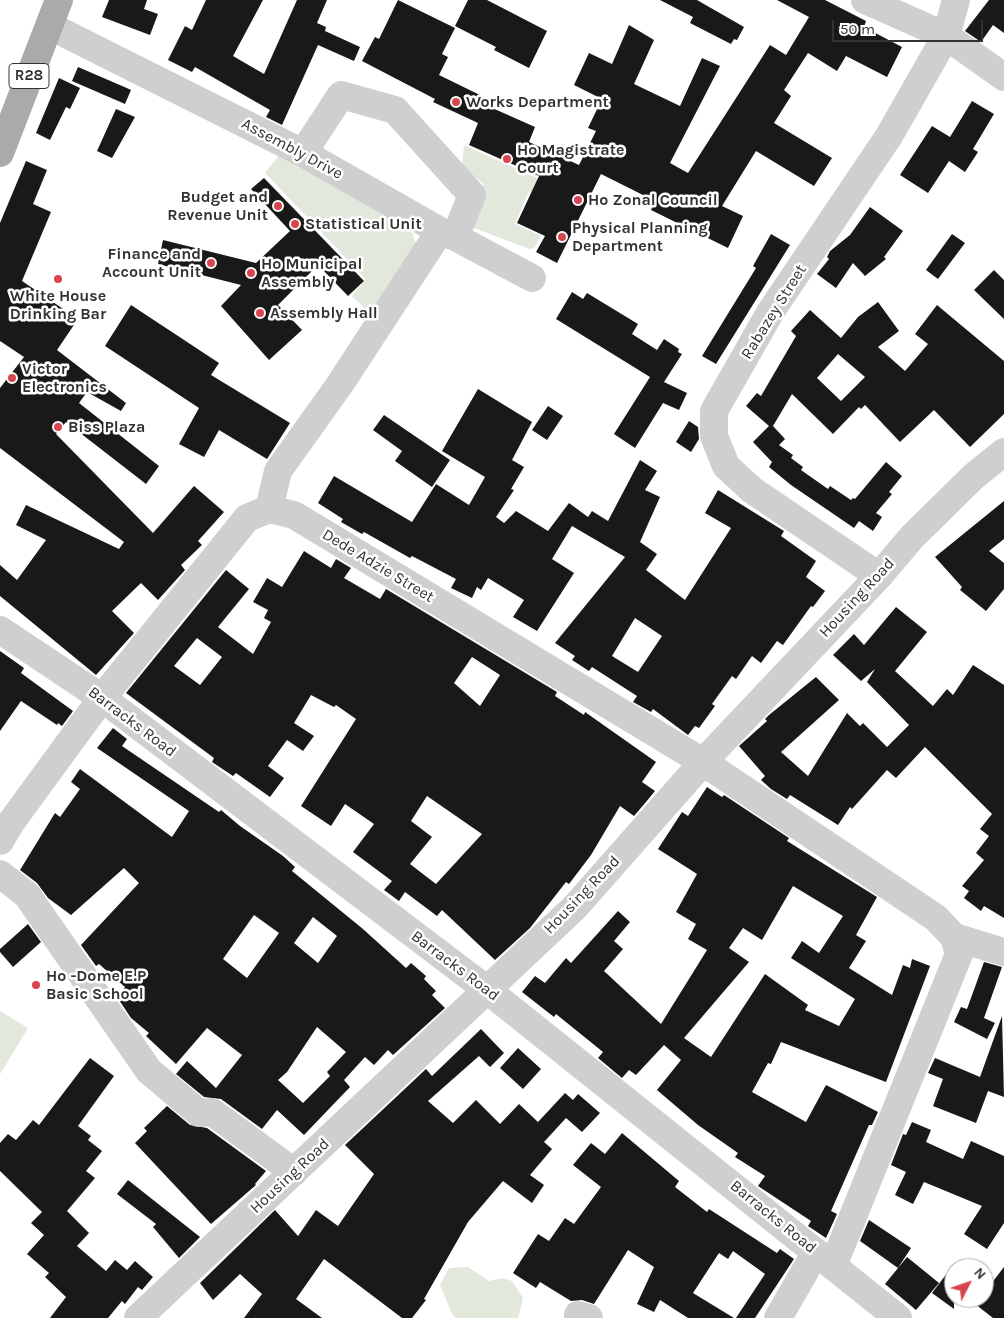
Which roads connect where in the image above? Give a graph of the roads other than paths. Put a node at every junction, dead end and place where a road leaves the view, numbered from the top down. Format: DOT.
graph roads {
  1 [pos="59,0"];
  2 [pos="865,0"];
  3 [pos="956,0"];
  4 [pos="50,26"];
  5 [pos="946,36"];
  6 [pos="1004,77"];
  7 [pos="6,116"];
  8 [pos="0,153"];
  9 [pos="303,153"];
  10 [pos="447,234"];
  11 [pos="532,278"];
  12 [pos="1004,452"];
  13 [pos="269,509"];
  14 [pos="879,576"];
  15 [pos="0,630"];
  16 [pos="102,698"];
  17 [pos="703,762"];
  18 [pos="0,841"];
  19 [pos="0,874"];
  20 [pos="954,937"];
  21 [pos="1004,952"];
  22 [pos="486,990"];
  23 [pos="294,1172"];
  24 [pos="824,1259"];
  25 [pos="138,1318"];
  26 [pos="778,1318"];
  27 [pos="898,1318"];
  1 -- 4 [label="main road, R28"];
  2 -- 5 [label="street"];
  3 -- 5 [label="street, Rabazey Street"];
  4 -- 7 [label="main road, R28"];
  4 -- 9 [label="street, Assembly Drive"];
  5 -- 6 [label="street"];
  5 -- 14 [label="street, Rabazey Street"];
  7 -- 8 [label="main road, R28"];
  9 -- 10 [label="street, Assembly Drive"];
  9 -- 10 [label="street"];
  10 -- 11 [label="street, Assembly Drive"];
  10 -- 13 [label="street"];
  12 -- 14 [label="street, Housing Road"];
  13 -- 16 [label="street"];
  13 -- 17 [label="street, Dede Adzie Street"];
  14 -- 17 [label="street, Housing Road"];
  15 -- 16 [label="street, Barracks Road"];
  16 -- 18 [label="street"];
  16 -- 22 [label="street, Barracks Road"];
  17 -- 20 [label="street, Dede Adzie Street"];
  17 -- 22 [label="street, Housing Road"];
  19 -- 23 [label="street"];
  20 -- 21 [label="street"];
  20 -- 24 [label="street"];
  22 -- 23 [label="street, Housing Road"];
  22 -- 24 [label="street, Barracks Road"];
  23 -- 25 [label="street, Housing Road"];
  24 -- 26 [label="street"];
  24 -- 27 [label="street, Barracks Road"];
}
